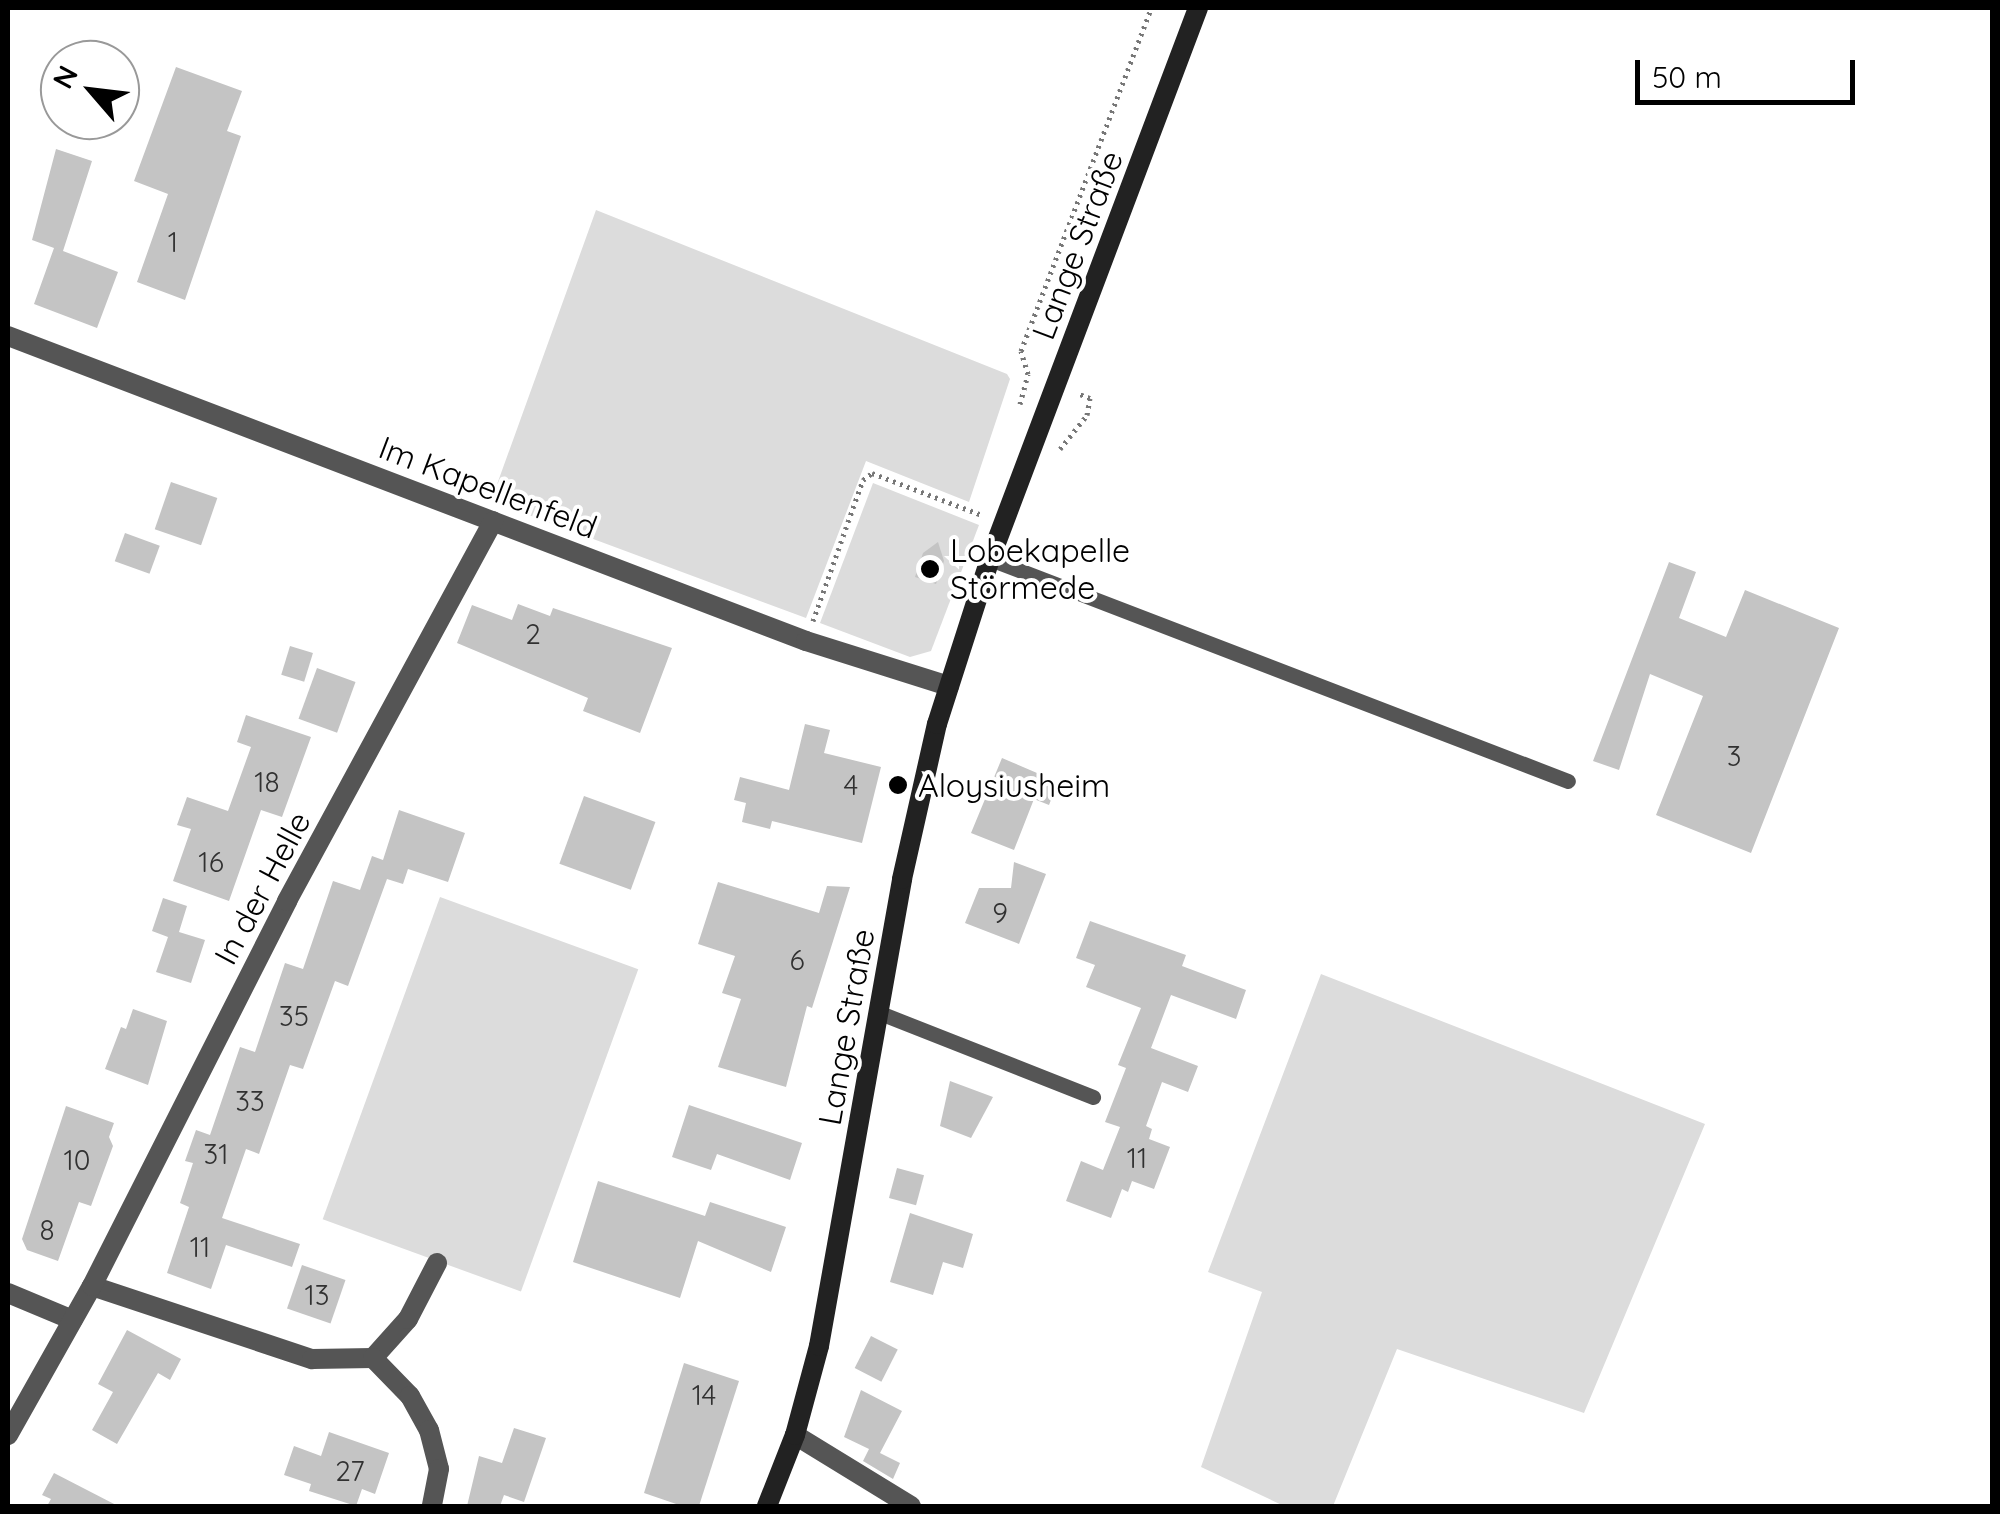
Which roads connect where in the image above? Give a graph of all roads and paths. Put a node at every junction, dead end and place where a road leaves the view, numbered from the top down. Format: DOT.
graph roads {
  1 [pos="1151,8"];
  2 [pos="1198,8"];
  3 [pos="8,336"];
  4 [pos="1028,374"];
  5 [pos="986,516"];
  6 [pos="493,521"];
  7 [pos="990,559"];
  8 [pos="806,641"];
  9 [pos="949,686"];
  10 [pos="1568,781"];
  11 [pos="880,1013"];
  12 [pos="1093,1097"];
  13 [pos="437,1264"];
  14 [pos="92,1286"];
  15 [pos="8,1294"];
  16 [pos="72,1320"];
  17 [pos="373,1358"];
  18 [pos="8,1435"];
  19 [pos="795,1435"];
  20 [pos="432,1506"];
  21 [pos="767,1506"];
  22 [pos="911,1506"];
  1 -- 4 [label="path"];
  2 -- 7 [label="main road, Lange Straße"];
  3 -- 6 [label="street, Im Kapellenfeld"];
  5 -- 8 [label="path"];
  6 -- 8 [label="street, Im Kapellenfeld"];
  6 -- 14 [label="street, In der Helle"];
  7 -- 9 [label="main road, Lange Straße"];
  7 -- 10 [label="lane"];
  8 -- 9 [label="street, Im Kapellenfeld"];
  9 -- 11 [label="main road, Lange Straße"];
  11 -- 12 [label="lane"];
  11 -- 19 [label="main road, Lange Straße"];
  13 -- 17 [label="street"];
  14 -- 16 [label="street, In der Helle"];
  14 -- 17 [label="street"];
  15 -- 16 [label="street"];
  16 -- 18 [label="street, In der Helle"];
  17 -- 20 [label="street"];
  19 -- 21 [label="main road, Lange Straße"];
  19 -- 22 [label="street"];
}
